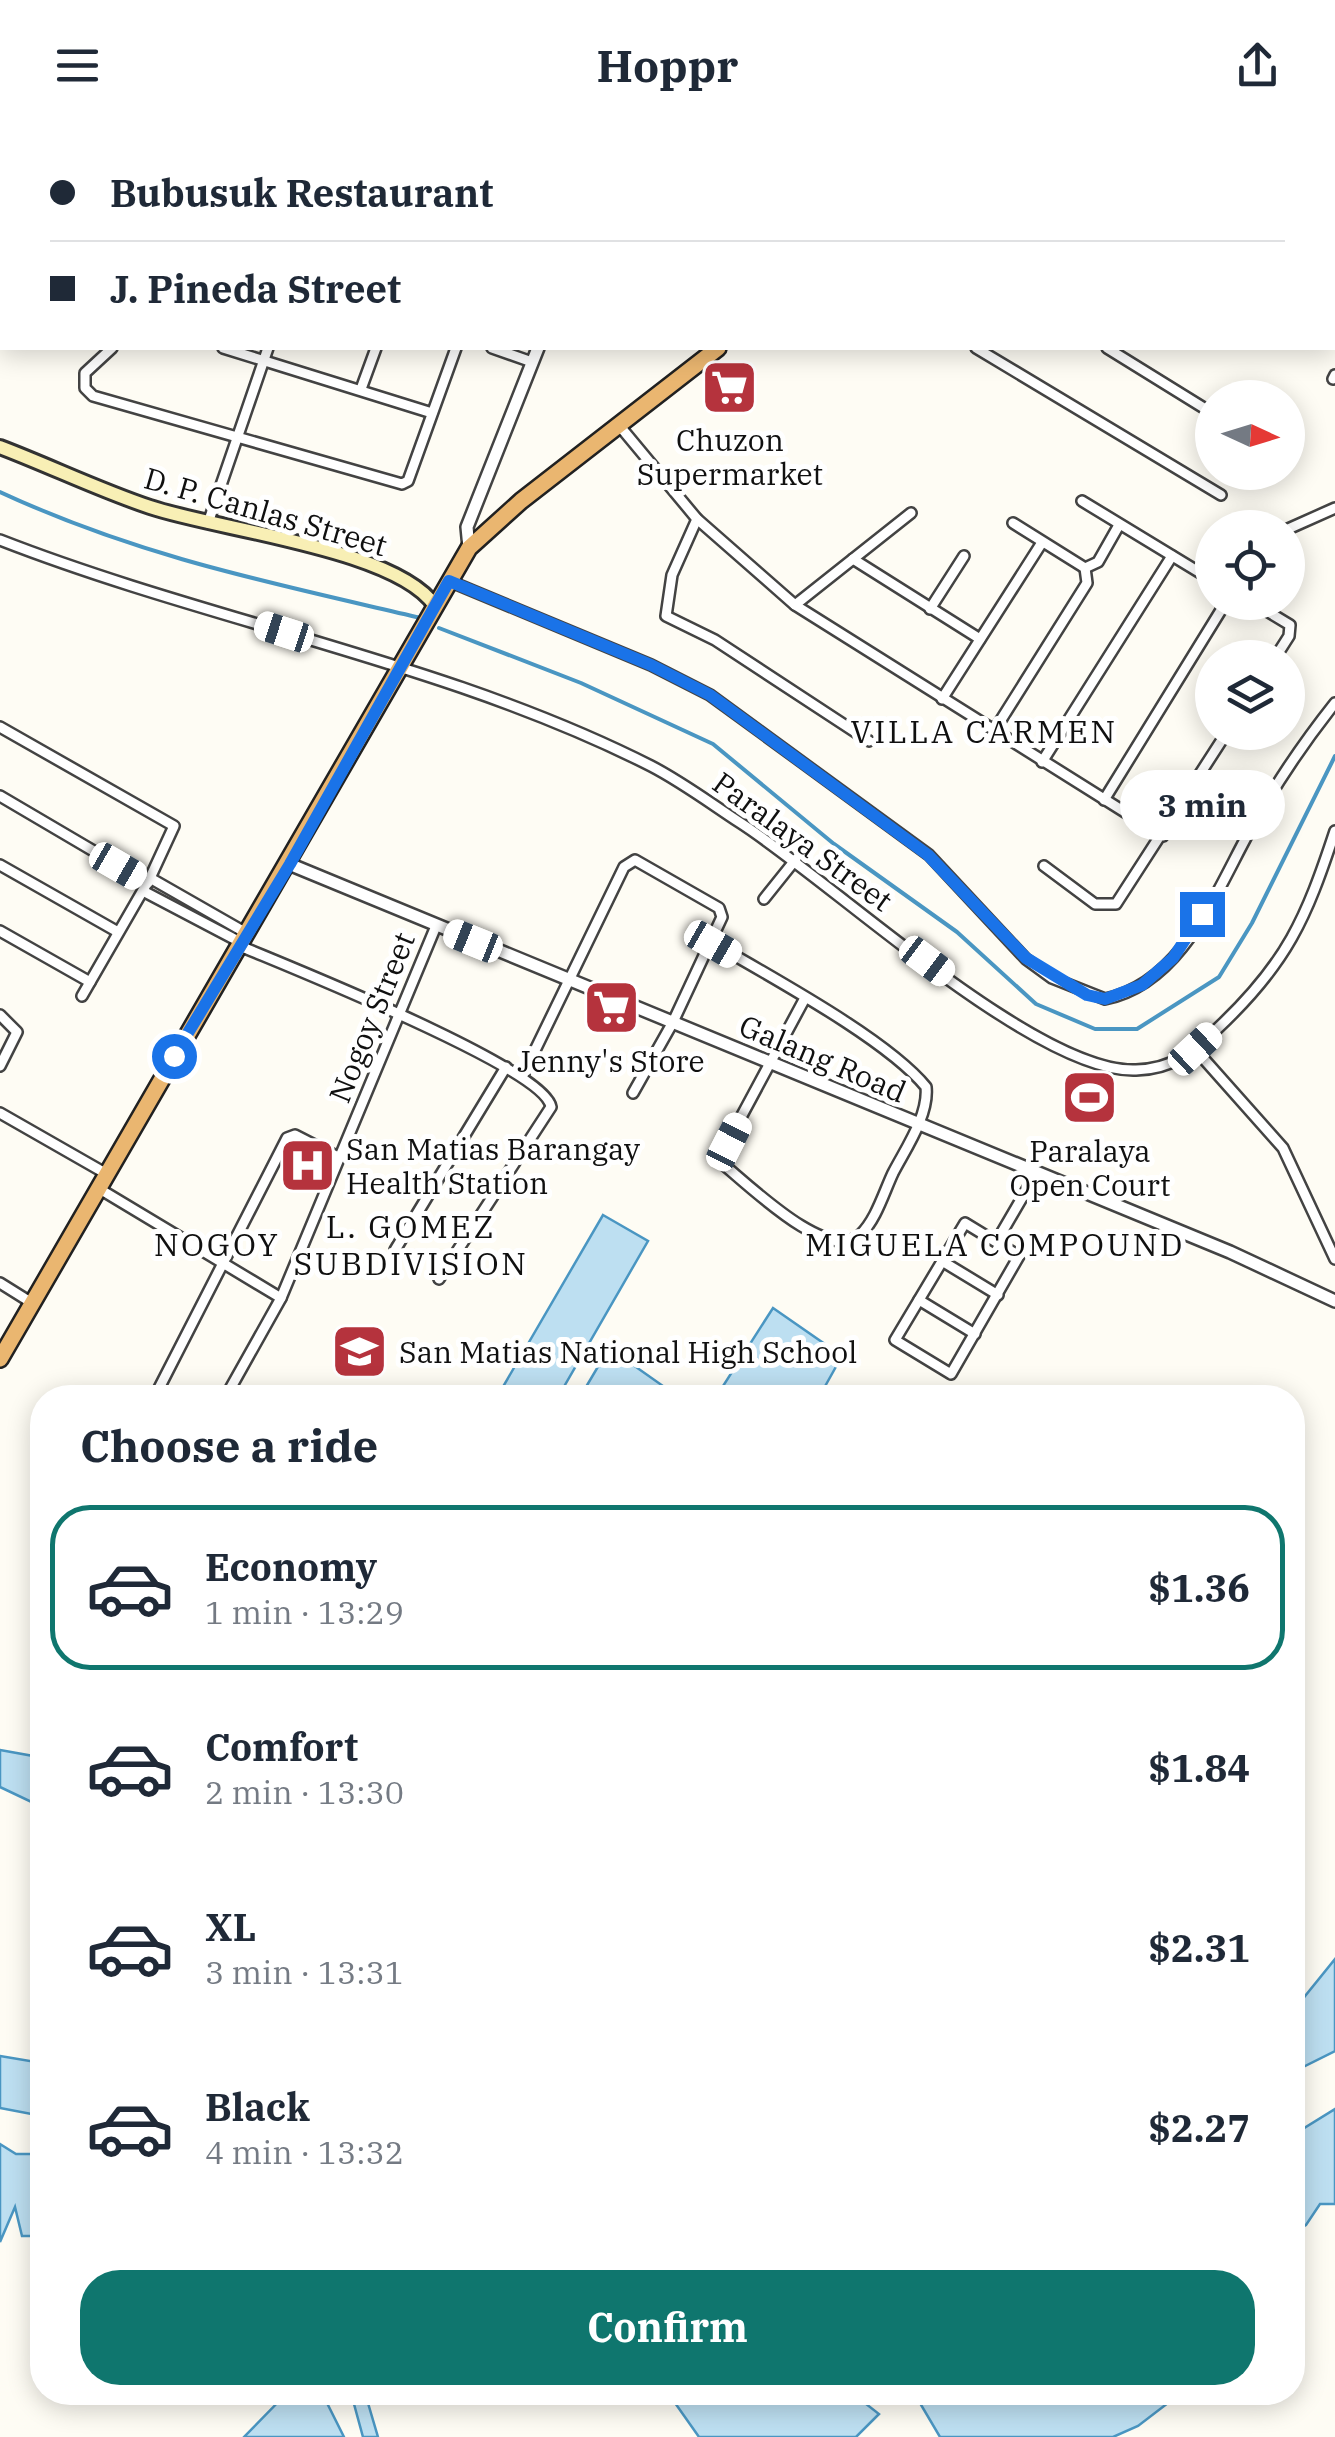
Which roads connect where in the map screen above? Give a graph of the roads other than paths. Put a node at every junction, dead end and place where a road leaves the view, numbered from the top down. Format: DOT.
graph roads {
  1 [pos="110,350"];
  2 [pos="230,350"];
  3 [pos="267,350"];
  4 [pos="375,350"];
  5 [pos="455,350"];
  6 [pos="498,350"];
  7 [pos="537,350"];
  8 [pos="715,350"];
  9 [pos="980,350"];
  10 [pos="998,350"];
  11 [pos="1110,350"];
  12 [pos="990,356"];
  13 [pos="263,360"];
  14 [pos="532,362"];
  15 [pos="361,388"];
  16 [pos="1195,402"];
  17 [pos="432,413"];
  18 [pos="618,424"];
  19 [pos="238,436"];
  20 [pos="0,447"];
  21 [pos="1221,495"];
  22 [pos="1082,501"];
  23 [pos="1334,512"];
  24 [pos="911,513"];
  25 [pos="696,519"];
  26 [pos="1013,522"];
  27 [pos="1305,523"];
  28 [pos="208,524"];
  29 [pos="1119,525"];
  30 [pos="0,540"];
  31 [pos="1041,544"];
  32 [pos="469,548"];
  33 [pos="964,556"];
  34 [pos="1172,556"];
  35 [pos="852,559"];
  36 [pos="1085,568"];
  37 [pos="1195,570"];
  38 [pos="408,579"];
  39 [pos="448,583"];
  40 [pos="435,606"];
  41 [pos="795,606"];
  42 [pos="930,609"];
  43 [pos="1215,620"];
  44 [pos="1282,620"];
  45 [pos="980,639"];
  46 [pos="1286,640"];
  47 [pos="398,670"];
  48 [pos="942,700"];
  49 [pos="1335,703"];
  50 [pos="3,729"];
  51 [pos="994,731"];
  52 [pos="868,742"];
  53 [pos="0,743"];
  54 [pos="1215,750"];
  55 [pos="1042,762"];
  56 [pos="0,796"];
  57 [pos="1104,800"];
  58 [pos="1335,831"];
  59 [pos="1163,836"];
  60 [pos="796,860"];
  61 [pos="290,864"];
  62 [pos="0,865"];
  63 [pos="1044,866"];
  64 [pos="147,884"];
  65 [pos="764,899"];
  66 [pos="436,926"];
  67 [pos="0,931"];
  68 [pos="118,932"];
  69 [pos="243,941"];
  70 [pos="713,944"];
  71 [pos="568,980"];
  72 [pos="90,982"];
  73 [pos="82,996"];
  74 [pos="805,998"];
  75 [pos="0,1015"];
  76 [pos="401,1016"];
  77 [pos="673,1022"];
  78 [pos="1195,1049"];
  79 [pos="770,1063"];
  80 [pos="0,1066"];
  81 [pos="506,1067"];
  82 [pos="523,1075"];
  83 [pos="633,1094"];
  84 [pos="0,1114"];
  85 [pos="917,1124"];
  86 [pos="340,1158"];
  87 [pos="1037,1172"];
  88 [pos="102,1181"];
  89 [pos="998,1239"];
  90 [pos="395,1250"];
  91 [pos="1335,1259"];
  92 [pos="222,1262"];
  93 [pos="942,1262"];
  94 [pos="439,1279"];
  95 [pos="0,1282"];
  96 [pos="998,1295"];
  97 [pos="281,1298"];
  98 [pos="918,1300"];
  99 [pos="1335,1300"];
  100 [pos="32,1303"];
  101 [pos="975,1334"];
  102 [pos="0,1358"];
  103 [pos="160,1385"];
  104 [pos="232,1385"];
  1 -- 19 [label="street"];
  2 -- 13 [label="street"];
  3 -- 13 [label="street"];
  4 -- 15 [label="street"];
  5 -- 17 [label="street"];
  6 -- 14 [label="street"];
  7 -- 14 [label="street"];
  8 -- 18 [label="highway"];
  9 -- 12 [label="street"];
  10 -- 12 [label="street"];
  11 -- 16 [label="street"];
  12 -- 21 [label="street"];
  13 -- 15 [label="street"];
  13 -- 19 [label="street"];
  14 -- 32 [label="street"];
  15 -- 17 [label="street"];
  17 -- 19 [label="street"];
  18 -- 25 [label="street"];
  18 -- 32 [label="highway"];
  19 -- 28 [label="street"];
  20 -- 28 [label="main road, D. P. Canlas Street"];
  22 -- 29 [label="street"];
  23 -- 27 [label="street"];
  24 -- 35 [label="street"];
  25 -- 41 [label="street"];
  25 -- 52 [label="street"];
  26 -- 31 [label="street"];
  28 -- 38 [label="main road, D. P. Canlas Street"];
  29 -- 34 [label="street"];
  29 -- 36 [label="street"];
  30 -- 47 [label="street, Paralaya Street"];
  31 -- 36 [label="street"];
  31 -- 45 [label="street"];
  32 -- 39 [label="highway"];
  33 -- 42 [label="street"];
  34 -- 37 [label="street"];
  34 -- 55 [label="street"];
  35 -- 41 [label="street"];
  35 -- 42 [label="street"];
  36 -- 51 [label="street"];
  38 -- 39 [label="main road, D. P. Canlas Street"];
  38 -- 40 [label="main road, D. P. Canlas Street"];
  39 -- 40 [label="highway"];
  39 -- 49 [label="street"];
  40 -- 47 [label="highway"];
  41 -- 48 [label="street"];
  42 -- 45 [label="street"];
  43 -- 57 [label="street"];
  44 -- 46 [label="street"];
  45 -- 48 [label="street"];
  47 -- 60 [label="street, Paralaya Street"];
  47 -- 61 [label="highway"];
  48 -- 51 [label="street"];
  50 -- 53 [label="street"];
  50 -- 64 [label="street"];
  51 -- 55 [label="street"];
  54 -- 59 [label="street"];
  55 -- 57 [label="street"];
  56 -- 64 [label="street"];
  57 -- 59 [label="street"];
  58 -- 78 [label="street, Paralaya Street"];
  59 -- 63 [label="street"];
  60 -- 65 [label="street"];
  60 -- 78 [label="street, Paralaya Street"];
  61 -- 66 [label="street, Galang Road"];
  61 -- 69 [label="highway"];
  62 -- 68 [label="street"];
  64 -- 68 [label="street"];
  64 -- 69 [label="street"];
  66 -- 71 [label="street, Galang Road"];
  66 -- 76 [label="street, Nogoy Street"];
  67 -- 72 [label="street"];
  68 -- 72 [label="street"];
  69 -- 76 [label="street"];
  69 -- 88 [label="highway"];
  70 -- 71 [label="street"];
  70 -- 74 [label="street"];
  70 -- 77 [label="street"];
  71 -- 77 [label="street, Galang Road"];
  71 -- 82 [label="street"];
  72 -- 73 [label="street"];
  74 -- 79 [label="street"];
  74 -- 85 [label="street"];
  75 -- 80 [label="street"];
  76 -- 81 [label="street"];
  76 -- 86 [label="street, Nogoy Street"];
  77 -- 79 [label="street, Galang Road"];
  77 -- 83 [label="street"];
  78 -- 91 [label="street"];
  79 -- 85 [label="street, Galang Road"];
  79 -- 85 [label="street"];
  81 -- 82 [label="street"];
  81 -- 90 [label="street"];
  82 -- 94 [label="street"];
  84 -- 88 [label="street"];
  85 -- 87 [label="street, Galang Road"];
  86 -- 92 [label="street"];
  86 -- 97 [label="street, Nogoy Street"];
  87 -- 89 [label="street"];
  87 -- 99 [label="street, Galang Road"];
  88 -- 92 [label="street"];
  88 -- 100 [label="highway"];
  89 -- 93 [label="street"];
  89 -- 96 [label="street"];
  92 -- 97 [label="street"];
  92 -- 103 [label="street"];
  93 -- 96 [label="street"];
  93 -- 98 [label="street"];
  95 -- 100 [label="street"];
  96 -- 101 [label="street"];
  97 -- 104 [label="street, Nogoy Street"];
  98 -- 101 [label="street"];
  98 -- 101 [label="street"];
  100 -- 102 [label="highway"];
}
